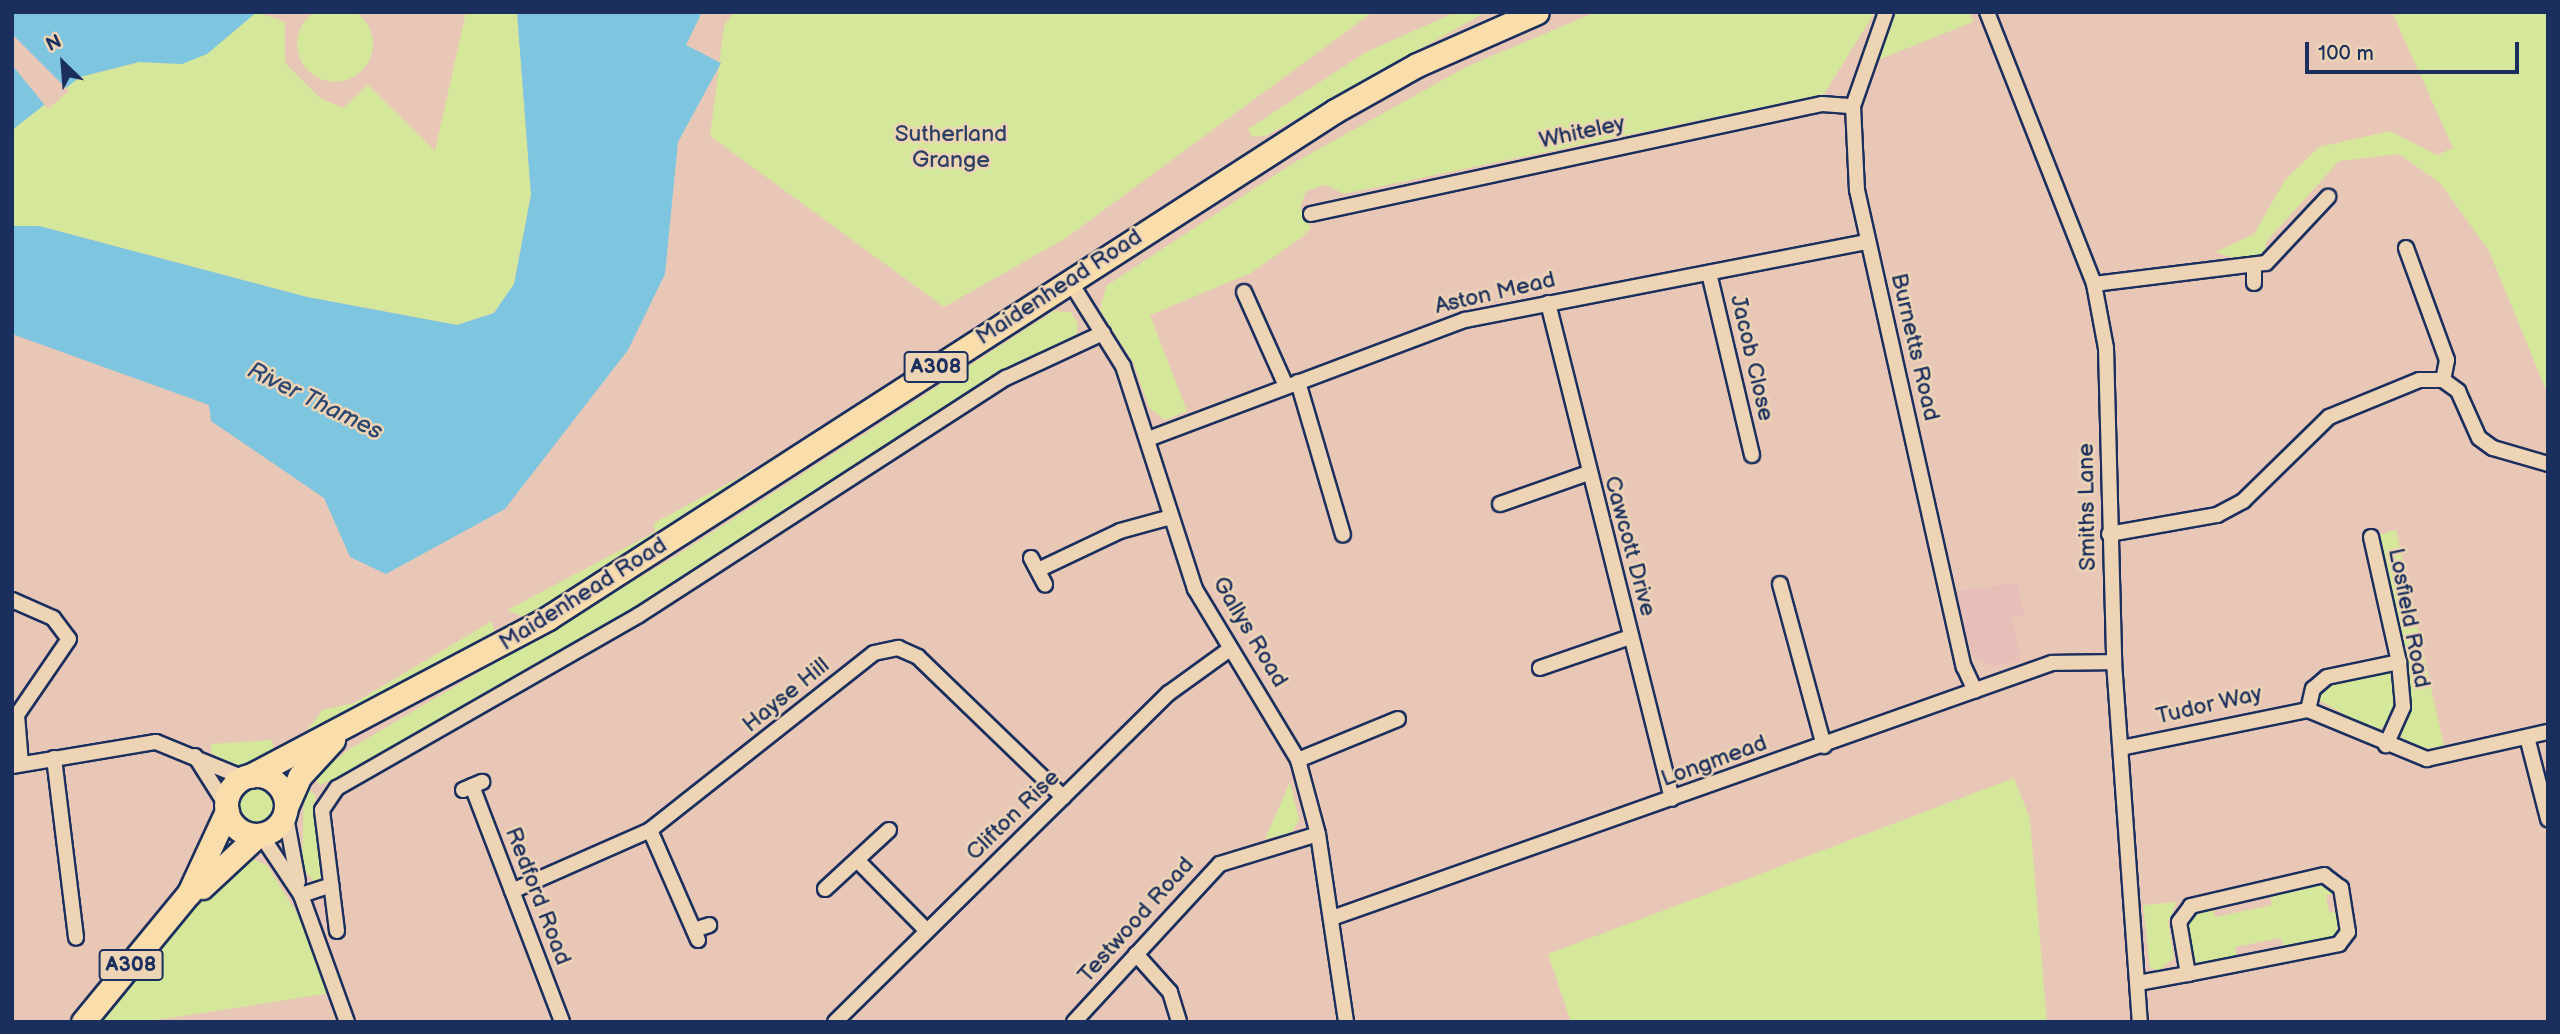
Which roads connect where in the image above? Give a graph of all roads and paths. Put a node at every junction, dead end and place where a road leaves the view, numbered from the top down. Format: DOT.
graph roads {
  1 [pos="1537,12"];
  2 [pos="1886,12"];
  3 [pos="1987,12"];
  4 [pos="1853,106"];
  5 [pos="2328,197"];
  6 [pos="1317,208"];
  7 [pos="1867,242"];
  8 [pos="2406,248"];
  9 [pos="2253,267"];
  10 [pos="1709,273"];
  11 [pos="1069,280"];
  12 [pos="2254,283"];
  13 [pos="2094,284"];
  14 [pos="1244,292"];
  15 [pos="1548,303"];
  16 [pos="1102,333"];
  17 [pos="2443,380"];
  18 [pos="1292,384"];
  19 [pos="1148,439"];
  20 [pos="1752,455"];
  21 [pos="2548,464"];
  22 [pos="1588,473"];
  23 [pos="1499,503"];
  24 [pos="1171,517"];
  25 [pos="2109,534"];
  26 [pos="1343,535"];
  27 [pos="2371,537"];
  28 [pos="1045,584"];
  29 [pos="1781,584"];
  30 [pos="12,600"];
  31 [pos="1630,637"];
  32 [pos="1230,649"];
  33 [pos="2114,662"];
  34 [pos="2399,662"];
  35 [pos="1540,668"];
  36 [pos="1975,691"];
  37 [pos="2308,710"];
  38 [pos="1397,719"];
  39 [pos="2548,732"];
  40 [pos="341,734"];
  41 [pos="2527,737"];
  42 [pos="2386,745"];
  43 [pos="1824,746"];
  44 [pos="2121,748"];
  45 [pos="192,754"];
  46 [pos="54,758"];
  47 [pos="1298,760"];
  48 [pos="16,765"];
  49 [pos="247,777"];
  50 [pos="472,786"];
  51 [pos="1063,797"];
  52 [pos="1672,800"];
  53 [pos="226,808"];
  54 [pos="286,809"];
  55 [pos="2548,819"];
  56 [pos="650,830"];
  57 [pos="889,830"];
  58 [pos="1318,834"];
  59 [pos="260,835"];
  60 [pos="858,861"];
  61 [pos="331,886"];
  62 [pos="825,889"];
  63 [pos="512,891"];
  64 [pos="300,895"];
  65 [pos="179,908"];
  66 [pos="1332,918"];
  67 [pos="709,925"];
  68 [pos="337,931"];
  69 [pos="927,931"];
  70 [pos="76,938"];
  71 [pos="1136,954"];
  72 [pos="2188,974"];
  73 [pos="2138,983"];
  74 [pos="83,1022"];
  75 [pos="347,1022"];
  76 [pos="562,1022"];
  77 [pos="835,1022"];
  78 [pos="1074,1022"];
  79 [pos="1179,1022"];
  80 [pos="1346,1022"];
  81 [pos="2140,1022"];
  1 -- 11 [label="main road, Maidenhead Road / A308"];
  2 -- 4 [label="street, Burnetts Road"];
  3 -- 13 [label="street, Smiths Lane"];
  4 -- 6 [label="street, Whiteley"];
  4 -- 7 [label="street, Burnetts Road"];
  5 -- 9 [label="street"];
  7 -- 10 [label="street, Aston Mead"];
  7 -- 36 [label="street, Burnetts Road"];
  8 -- 17 [label="street"];
  9 -- 12 [label="street"];
  9 -- 13 [label="street"];
  10 -- 15 [label="street, Aston Mead"];
  10 -- 20 [label="street, Jacob Close"];
  11 -- 16 [label="street, Gallys Road"];
  11 -- 40 [label="main road, Maidenhead Road / A308"];
  13 -- 25 [label="street, Smiths Lane"];
  14 -- 18 [label="street"];
  15 -- 18 [label="street, Aston Mead"];
  15 -- 22 [label="street, Cawcott Drive"];
  16 -- 19 [label="street, Gallys Road"];
  16 -- 61 [label="street, Maidenhead Road"];
  17 -- 21 [label="street"];
  17 -- 25 [label="street"];
  18 -- 19 [label="street, Aston Mead"];
  18 -- 26 [label="street"];
  19 -- 24 [label="street, Gallys Road"];
  22 -- 23 [label="street"];
  22 -- 31 [label="street, Cawcott Drive"];
  24 -- 28 [label="street"];
  24 -- 32 [label="street, Gallys Road"];
  25 -- 33 [label="street, Smiths Lane"];
  27 -- 34 [label="street, Losfield Road"];
  29 -- 43 [label="street"];
  30 -- 48 [label="street"];
  31 -- 35 [label="street"];
  31 -- 52 [label="street, Cawcott Drive"];
  32 -- 47 [label="street, Gallys Road"];
  32 -- 51 [label="street, Clifton Rise"];
  33 -- 36 [label="street, Longmead"];
  33 -- 44 [label="street, Smiths Lane"];
  34 -- 37 [label="street"];
  34 -- 42 [label="street, Losfield Road"];
  36 -- 43 [label="street, Longmead"];
  37 -- 42 [label="street"];
  37 -- 44 [label="street, Tudor Way"];
  38 -- 47 [label="street"];
  39 -- 41 [label="street"];
  40 -- 49 [label="main road, Maidenhead Road / A308"];
  40 -- 54 [label="main road, Maidenhead Road / A308"];
  41 -- 42 [label="street"];
  41 -- 55 [label="street"];
  43 -- 52 [label="street, Longmead"];
  44 -- 73 [label="street, Smiths Lane"];
  45 -- 46 [label="street"];
  45 -- 49 [label="street"];
  45 -- 53 [label="street"];
  46 -- 48 [label="street"];
  46 -- 70 [label="street"];
  47 -- 58 [label="street, Gallys Road"];
  49 -- 53 [label="main road"];
  49 -- 54 [label="main road"];
  50 -- 63 [label="street, Redford Road"];
  51 -- 56 [label="street, Hayse Hill"];
  51 -- 69 [label="street, Clifton Rise"];
  52 -- 66 [label="street, Longmead"];
  53 -- 59 [label="main road"];
  53 -- 65 [label="main road, A308"];
  54 -- 59 [label="main road"];
  54 -- 64 [label="street"];
  56 -- 63 [label="street, Hayse Hill"];
  56 -- 67 [label="street"];
  57 -- 60 [label="street"];
  58 -- 66 [label="street, Gallys Road"];
  58 -- 71 [label="street, Testwood Road"];
  59 -- 64 [label="street"];
  59 -- 65 [label="main road, A308"];
  60 -- 62 [label="street"];
  60 -- 69 [label="street"];
  61 -- 64 [label="street"];
  61 -- 68 [label="street, Maidenhead Road"];
  63 -- 76 [label="street, Redford Road"];
  64 -- 75 [label="street"];
  65 -- 74 [label="main road, A308"];
  66 -- 80 [label="street, Gallys Road"];
  69 -- 77 [label="street, Clifton Rise"];
  71 -- 78 [label="street, Testwood Road"];
  71 -- 79 [label="street"];
  72 -- 72 [label="street"];
  72 -- 73 [label="street"];
  73 -- 81 [label="street, Smiths Lane"];
}
